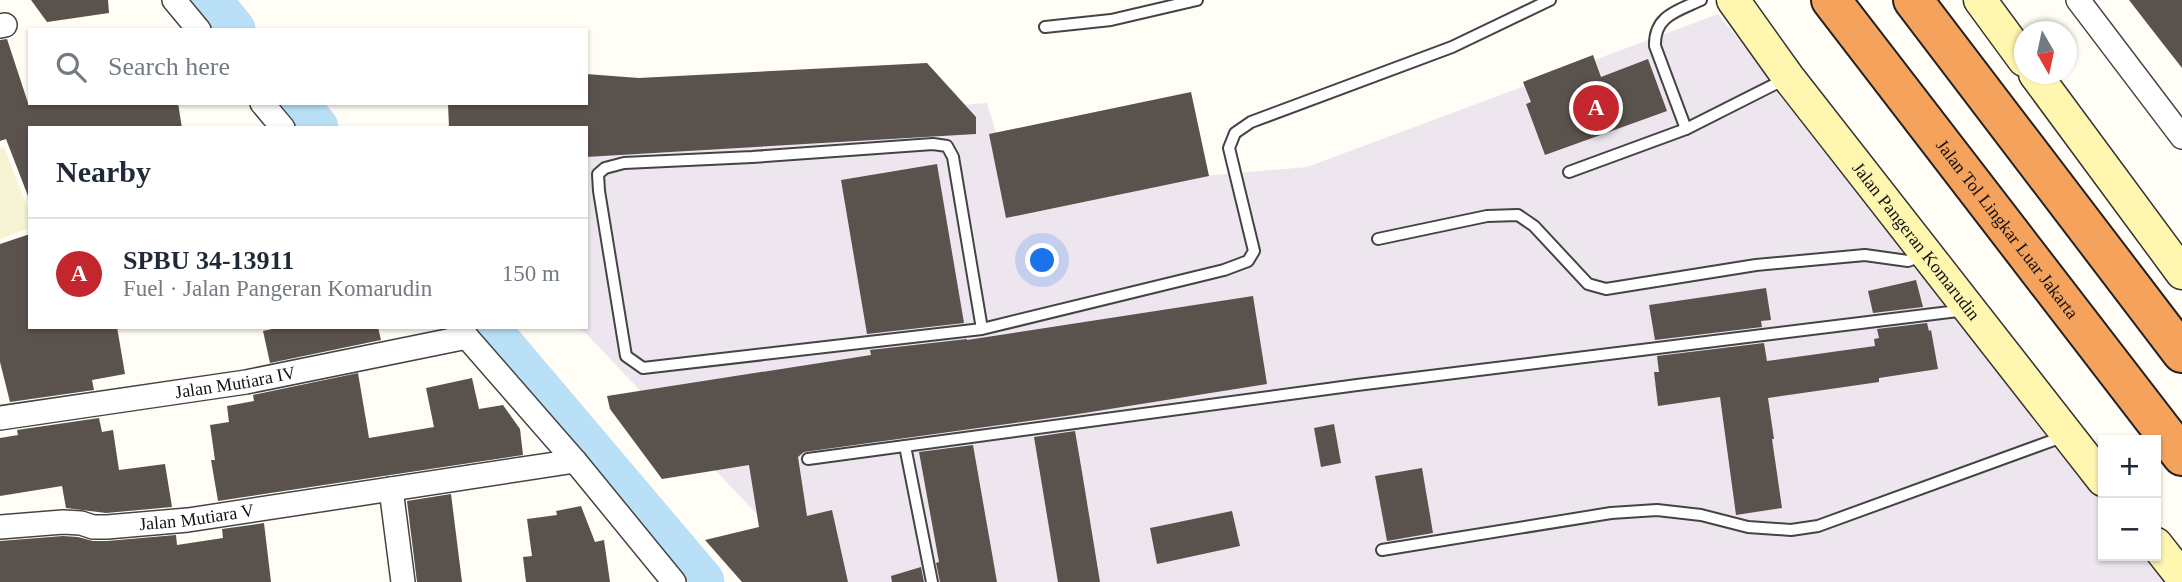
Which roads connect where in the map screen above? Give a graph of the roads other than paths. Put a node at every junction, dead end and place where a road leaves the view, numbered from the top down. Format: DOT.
graph roads {
  1 [pos="174,0"];
  2 [pos="1197,0"];
  3 [pos="1550,0"];
  4 [pos="1701,0"];
  5 [pos="1733,0"];
  6 [pos="1831,0"];
  7 [pos="1913,0"];
  8 [pos="1980,0"];
  9 [pos="2078,0"];
  10 [pos="1045,27"];
  11 [pos="197,28"];
  12 [pos="2014,45"];
  13 [pos="1788,77"];
  14 [pos="2042,84"];
  15 [pos="264,105"];
  16 [pos="281,126"];
  17 [pos="1686,129"];
  18 [pos="2182,137"];
  19 [pos="1569,172"];
  20 [pos="1378,239"];
  21 [pos="1926,254"];
  22 [pos="2182,273"];
  23 [pos="1969,310"];
  24 [pos="982,328"];
  25 [pos="463,332"];
  26 [pos="2182,353"];
  27 [pos="0,418"];
  28 [pos="2067,435"];
  29 [pos="905,446"];
  30 [pos="2182,456"];
  31 [pos="808,459"];
  32 [pos="575,461"];
  33 [pos="2098,474"];
  34 [pos="391,489"];
  35 [pos="0,527"];
  36 [pos="1382,550"];
  37 [pos="2161,550"];
  38 [pos="2182,577"];
  39 [pos="403,582"];
  40 [pos="674,582"];
  41 [pos="932,582"];
  1 -- 11 [label="street"];
  2 -- 10 [label="lane"];
  3 -- 24 [label="lane"];
  4 -- 17 [label="lane"];
  5 -- 13 [label="street, Jalan Pangeran Komarudin"];
  6 -- 30 [label="highway, Jalan Tol Lingkar Luar Jakarta"];
  7 -- 26 [label="highway"];
  8 -- 12 [label="street"];
  9 -- 18 [label="street"];
  13 -- 17 [label="lane"];
  13 -- 21 [label="street, Jalan Pangeran Komarudin"];
  14 -- 22 [label="street"];
  15 -- 16 [label="street"];
  17 -- 19 [label="lane"];
  20 -- 21 [label="lane"];
  21 -- 23 [label="street, Jalan Pangeran Komarudin"];
  23 -- 28 [label="street, Jalan Pangeran Komarudin"];
  23 -- 29 [label="lane"];
  24 -- 24 [label="lane"];
  25 -- 27 [label="street, Jalan Mutiara IV"];
  25 -- 32 [label="street"];
  28 -- 33 [label="street, Jalan Pangeran Komarudin"];
  28 -- 36 [label="lane"];
  29 -- 31 [label="lane"];
  29 -- 41 [label="lane"];
  32 -- 34 [label="street, Jalan Mutiara V"];
  32 -- 40 [label="street"];
  34 -- 35 [label="street, Jalan Mutiara V"];
  34 -- 39 [label="street"];
  37 -- 38 [label="street"];
}
